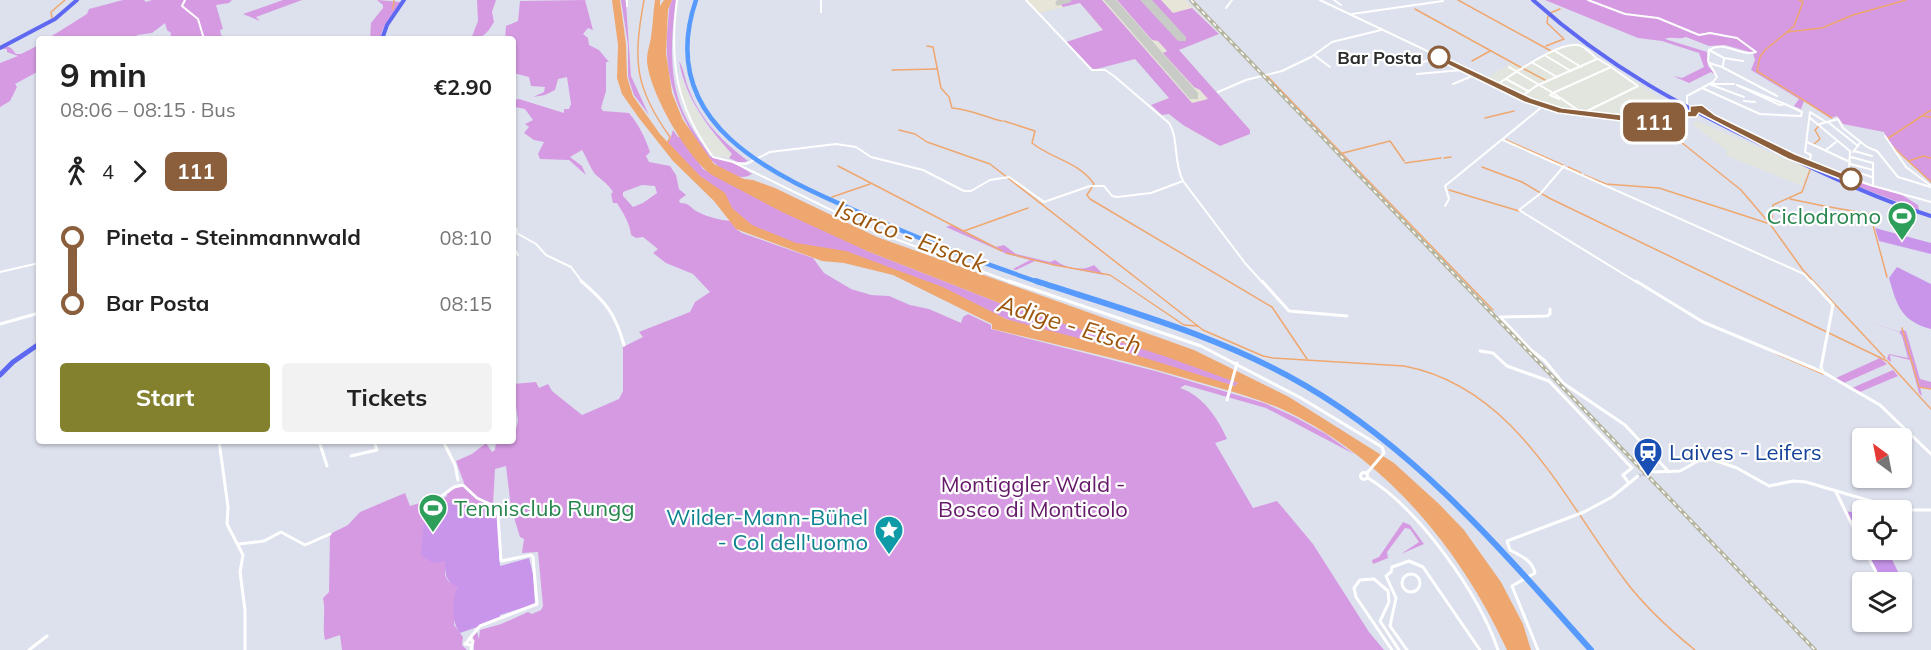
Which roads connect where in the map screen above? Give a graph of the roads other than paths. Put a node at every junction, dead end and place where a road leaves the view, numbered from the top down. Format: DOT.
graph roads {
  1 [pos="76,0"];
  2 [pos="185,0"];
  3 [pos="404,0"];
  4 [pos="627,0"];
  5 [pos="677,0"];
  6 [pos="695,0"];
  7 [pos="821,0"];
  8 [pos="1026,0"];
  9 [pos="1232,0"];
  10 [pos="1323,0"];
  11 [pos="1334,0"];
  12 [pos="1442,0"];
  13 [pos="1533,0"];
  14 [pos="1588,0"];
  15 [pos="1341,5"];
  16 [pos="627,6"];
  17 [pos="1226,8"];
  18 [pos="821,12"];
  19 [pos="1350,14"];
  20 [pos="1381,30"];
  21 [pos="204,36"];
  22 [pos="382,36"];
  23 [pos="0,48"];
  24 [pos="1709,50"];
  25 [pos="1555,51"];
  26 [pos="1314,55"];
  27 [pos="1546,56"];
  28 [pos="1438,57"];
  29 [pos="1724,58"];
  30 [pos="1598,59"];
  31 [pos="1743,61"];
  32 [pos="1533,63"];
  33 [pos="1709,63"];
  34 [pos="1412,66"];
  35 [pos="1330,67"];
  36 [pos="1509,67"];
  37 [pos="1581,67"];
  38 [pos="1612,67"];
  39 [pos="1723,67"];
  40 [pos="1464,70"];
  41 [pos="1571,71"];
  42 [pos="1620,71"];
  43 [pos="1518,72"];
  44 [pos="1417,74"];
  45 [pos="1474,75"];
  46 [pos="1557,77"];
  47 [pos="1506,80"];
  48 [pos="1453,84"];
  49 [pos="1540,84"];
  50 [pos="1709,84"];
  51 [pos="1496,85"];
  52 [pos="1702,88"];
  53 [pos="1528,91"];
  54 [pos="1218,92"];
  55 [pos="1553,93"];
  56 [pos="1777,96"];
  57 [pos="1521,97"];
  58 [pos="1755,102"];
  59 [pos="1684,105"];
  60 [pos="1543,106"];
  61 [pos="1677,108"];
  62 [pos="1695,110"];
  63 [pos="1580,113"];
  64 [pos="1688,115"];
  65 [pos="1802,116"];
  66 [pos="1810,118"];
  67 [pos="1827,122"];
  68 [pos="1820,124"];
  69 [pos="1885,136"];
  70 [pos="1503,140"];
  71 [pos="1807,142"];
  72 [pos="1836,142"];
  73 [pos="1765,147"];
  74 [pos="1826,150"];
  75 [pos="1852,153"];
  76 [pos="1872,156"];
  77 [pos="729,160"];
  78 [pos="1897,162"];
  79 [pos="1809,163"];
  80 [pos="1850,163"];
  81 [pos="1904,165"];
  82 [pos="1563,166"];
  83 [pos="1851,170"];
  84 [pos="1873,170"];
  85 [pos="1873,177"];
  86 [pos="1183,182"];
  87 [pos="1858,182"];
  88 [pos="1873,186"];
  89 [pos="1931,187"];
  90 [pos="1931,202"];
  91 [pos="1445,206"];
  92 [pos="1931,215"];
  93 [pos="516,232"];
  94 [pos="516,251"];
  95 [pos="518,255"];
  96 [pos="36,264"];
  97 [pos="0,272"];
  98 [pos="1550,309"];
  99 [pos="36,314"];
  100 [pos="1347,316"];
  101 [pos="0,324"];
  102 [pos="624,345"];
  103 [pos="36,346"];
  104 [pos="1480,351"];
  105 [pos="1236,365"];
  106 [pos="1822,372"];
  107 [pos="0,375"];
  108 [pos="1227,398"];
  109 [pos="219,444"];
  110 [pos="320,444"];
  111 [pos="375,444"];
  112 [pos="444,444"];
  113 [pos="1931,454"];
  114 [pos="351,456"];
  115 [pos="327,466"];
  116 [pos="1653,472"];
  117 [pos="1669,472"];
  118 [pos="1638,476"];
  119 [pos="459,480"];
  120 [pos="1628,483"];
  121 [pos="1836,492"];
  122 [pos="436,500"];
  123 [pos="1865,500"];
  124 [pos="1912,510"];
  125 [pos="1931,510"];
  126 [pos="1852,524"];
  127 [pos="330,534"];
  128 [pos="239,544"];
  129 [pos="1870,560"];
  130 [pos="1876,572"];
  131 [pos="1402,582"];
  132 [pos="47,636"];
  133 [pos="470,648"];
  134 [pos="30,650"];
  135 [pos="245,650"];
  136 [pos="1392,650"];
  137 [pos="1400,650"];
  138 [pos="1407,650"];
  139 [pos="1480,650"];
  140 [pos="1498,650"];
  141 [pos="1538,650"];
  142 [pos="1589,650"];
  1 -- 23 [label="main road"];
  2 -- 21 [label="street"];
  3 -- 22 [label="main road"];
  4 -- 16 [label="street"];
  5 -- 77 [label="street"];
  6 -- 142 [label="highway"];
  7 -- 18 [label="street"];
  8 -- 86 [label="street"];
  9 -- 17 [label="street"];
  10 -- 19 [label="street"];
  11 -- 15 [label="street"];
  12 -- 19 [label="street"];
  13 -- 42 [label="main road"];
  14 -- 24 [label="street"];
  19 -- 20 [label="street"];
  20 -- 26 [label="street"];
  20 -- 28 [label="street"];
  24 -- 29 [label="street"];
  24 -- 33 [label="street"];
  25 -- 27 [label="street"];
  25 -- 30 [label="street"];
  25 -- 37 [label="street"];
  26 -- 35 [label="street"];
  26 -- 54 [label="street"];
  27 -- 32 [label="street"];
  27 -- 41 [label="street"];
  28 -- 34 [label="street"];
  28 -- 40 [label="street"];
  29 -- 31 [label="street"];
  29 -- 39 [label="street"];
  30 -- 37 [label="street"];
  30 -- 38 [label="street"];
  32 -- 43 [label="street"];
  32 -- 46 [label="street"];
  33 -- 39 [label="street"];
  33 -- 50 [label="street"];
  36 -- 43 [label="street"];
  37 -- 41 [label="street"];
  38 -- 55 [label="street"];
  38 -- 63 [label="street"];
  39 -- 56 [label="street"];
  40 -- 44 [label="street"];
  40 -- 45 [label="street"];
  41 -- 46 [label="street"];
  42 -- 59 [label="main road"];
  42 -- 61 [label="main road"];
  42 -- 73 [label="main road"];
  43 -- 47 [label="street"];
  43 -- 49 [label="street"];
  45 -- 48 [label="street"];
  45 -- 51 [label="street"];
  46 -- 49 [label="street"];
  47 -- 51 [label="street"];
  47 -- 53 [label="street"];
  49 -- 53 [label="street"];
  49 -- 55 [label="street"];
  50 -- 52 [label="street"];
  50 -- 58 [label="street"];
  50 -- 65 [label="street"];
  51 -- 57 [label="street"];
  52 -- 59 [label="street"];
  52 -- 65 [label="street"];
  53 -- 57 [label="street"];
  55 -- 63 [label="street"];
  57 -- 60 [label="street"];
  59 -- 61 [label="street"];
  59 -- 62 [label="street"];
  60 -- 63 [label="street"];
  60 -- 70 [label="street"];
  61 -- 64 [label="street"];
  62 -- 64 [label="street"];
  62 -- 73 [label="main road"];
  62 -- 79 [label="street"];
  63 -- 64 [label="street"];
  64 -- 73 [label="main road"];
  65 -- 66 [label="street"];
  66 -- 67 [label="street"];
  66 -- 68 [label="street"];
  66 -- 71 [label="street"];
  67 -- 68 [label="street"];
  67 -- 75 [label="street"];
  67 -- 89 [label="street"];
  68 -- 75 [label="street"];
  69 -- 81 [label="street"];
  70 -- 82 [label="street"];
  70 -- 91 [label="street"];
  71 -- 74 [label="street"];
  71 -- 79 [label="street"];
  72 -- 74 [label="street"];
  73 -- 92 [label="main road"];
  74 -- 80 [label="street"];
  75 -- 76 [label="street"];
  75 -- 80 [label="street"];
  75 -- 84 [label="street"];
  77 -- 86 [label="street"];
  77 -- 105 [label="street"];
  78 -- 81 [label="street"];
  79 -- 87 [label="street"];
  80 -- 83 [label="street"];
  80 -- 84 [label="street"];
  81 -- 89 [label="street"];
  82 -- 106 [label="street"];
  82 -- 106 [label="street"];
  83 -- 85 [label="street"];
  83 -- 87 [label="street"];
  84 -- 85 [label="street"];
  85 -- 88 [label="street"];
  86 -- 100 [label="street"];
  87 -- 88 [label="street"];
  88 -- 90 [label="street"];
  93 -- 102 [label="street"];
  94 -- 95 [label="street"];
  96 -- 97 [label="street"];
  98 -- 117 [label="street"];
  99 -- 101 [label="street"];
  103 -- 107 [label="main road"];
  104 -- 120 [label="street"];
  105 -- 108 [label="street"];
  105 -- 140 [label="street"];
  106 -- 113 [label="street"];
  109 -- 128 [label="street"];
  110 -- 115 [label="street"];
  111 -- 114 [label="street"];
  112 -- 119 [label="street"];
  116 -- 117 [label="street"];
  117 -- 121 [label="street"];
  118 -- 120 [label="street"];
  120 -- 141 [label="street"];
  121 -- 123 [label="street"];
  121 -- 126 [label="street"];
  122 -- 133 [label="street"];
  124 -- 125 [label="street"];
  127 -- 128 [label="street"];
  128 -- 135 [label="street"];
  129 -- 130 [label="street"];
  131 -- 131 [label="street"];
  132 -- 134 [label="street"];
  136 -- 137 [label="street"];
  138 -- 139 [label="street"];
}
